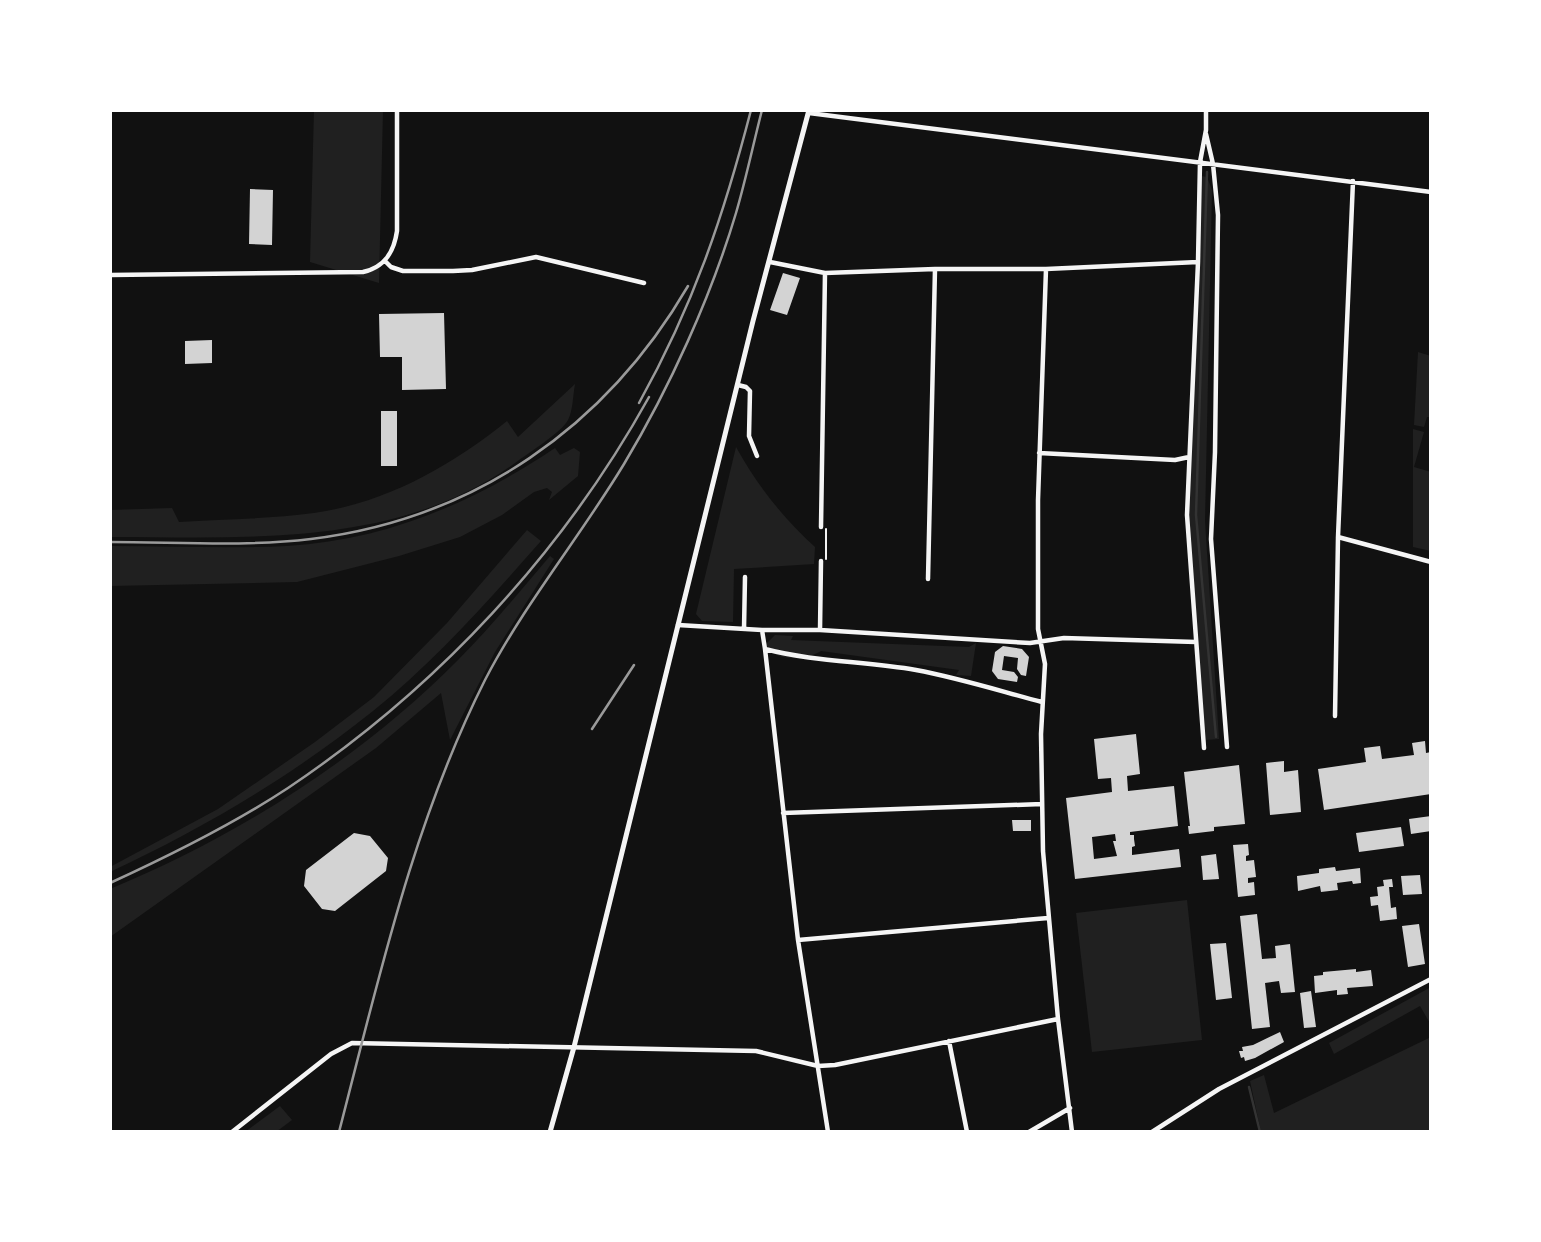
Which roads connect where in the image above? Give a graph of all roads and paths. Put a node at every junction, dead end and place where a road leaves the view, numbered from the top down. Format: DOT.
graph roads {
  1 [pos="397,110"];
  2 [pos="1206,110"];
  3 [pos="809,112"];
  4 [pos="1206,130"];
  5 [pos="1200,162"];
  6 [pos="1213,163"];
  7 [pos="1353,181"];
  8 [pos="1431,192"];
  9 [pos="385,261"];
  10 [pos="770,262"];
  11 [pos="1198,262"];
  12 [pos="935,269"];
  13 [pos="1046,269"];
  14 [pos="825,273"];
  15 [pos="110,275"];
  16 [pos="644,283"];
  17 [pos="738,385"];
  18 [pos="1039,453"];
  19 [pos="757,456"];
  20 [pos="1189,457"];
  21 [pos="821,527"];
  22 [pos="1338,537"];
  23 [pos="821,561"];
  24 [pos="1431,562"];
  25 [pos="745,577"];
  26 [pos="928,579"];
  27 [pos="678,625"];
  28 [pos="744,629"];
  29 [pos="762,630"];
  30 [pos="820,630"];
  31 [pos="1196,642"];
  32 [pos="1039,643"];
  33 [pos="765,649"];
  34 [pos="1042,702"];
  35 [pos="1335,716"];
  36 [pos="1227,747"];
  37 [pos="1204,748"];
  38 [pos="1042,804"];
  39 [pos="783,813"];
  40 [pos="1048,918"];
  41 [pos="798,940"];
  42 [pos="1431,979"];
  43 [pos="1058,1019"];
  44 [pos="949,1041"];
  45 [pos="574,1046"];
  46 [pos="818,1066"];
  47 [pos="1070,1108"];
  48 [pos="232,1132"];
  49 [pos="550,1132"];
  50 [pos="828,1132"];
  51 [pos="967,1132"];
  52 [pos="1029,1132"];
  53 [pos="1072,1132"];
  54 [pos="1152,1132"];
  1 -- 9 [label="street"];
  2 -- 4 [label="street"];
  3 -- 5 [label="street"];
  3 -- 10 [label="street"];
  4 -- 5 [label="street"];
  4 -- 6 [label="street"];
  5 -- 6 [label="street"];
  5 -- 11 [label="street"];
  6 -- 7 [label="street"];
  6 -- 36 [label="street"];
  7 -- 8 [label="street"];
  7 -- 22 [label="street"];
  9 -- 15 [label="street"];
  9 -- 16 [label="street"];
  10 -- 14 [label="street"];
  10 -- 17 [label="street"];
  11 -- 13 [label="street"];
  11 -- 20 [label="street"];
  12 -- 13 [label="street"];
  12 -- 14 [label="street"];
  12 -- 26 [label="street"];
  13 -- 18 [label="street"];
  14 -- 21 [label="street"];
  17 -- 19 [label="street"];
  17 -- 27 [label="street"];
  18 -- 20 [label="street"];
  18 -- 32 [label="street"];
  20 -- 31 [label="street"];
  21 -- 23 [label="path"];
  22 -- 24 [label="street"];
  22 -- 35 [label="street"];
  23 -- 30 [label="street"];
  25 -- 28 [label="street"];
  27 -- 28 [label="street"];
  27 -- 45 [label="street"];
  28 -- 29 [label="street"];
  29 -- 30 [label="street"];
  29 -- 33 [label="street"];
  30 -- 32 [label="street"];
  31 -- 32 [label="street"];
  31 -- 37 [label="street"];
  32 -- 34 [label="street"];
  33 -- 34 [label="street"];
  33 -- 39 [label="street"];
  34 -- 38 [label="street"];
  38 -- 39 [label="street"];
  38 -- 40 [label="street"];
  39 -- 41 [label="street"];
  40 -- 41 [label="street"];
  40 -- 43 [label="street"];
  41 -- 46 [label="street"];
  42 -- 54 [label="street"];
  43 -- 44 [label="street"];
  43 -- 47 [label="street"];
  44 -- 46 [label="street"];
  44 -- 51 [label="street"];
  45 -- 46 [label="street"];
  45 -- 48 [label="street"];
  45 -- 49 [label="street"];
  46 -- 50 [label="street"];
  47 -- 52 [label="street"];
  47 -- 53 [label="street"];
}
